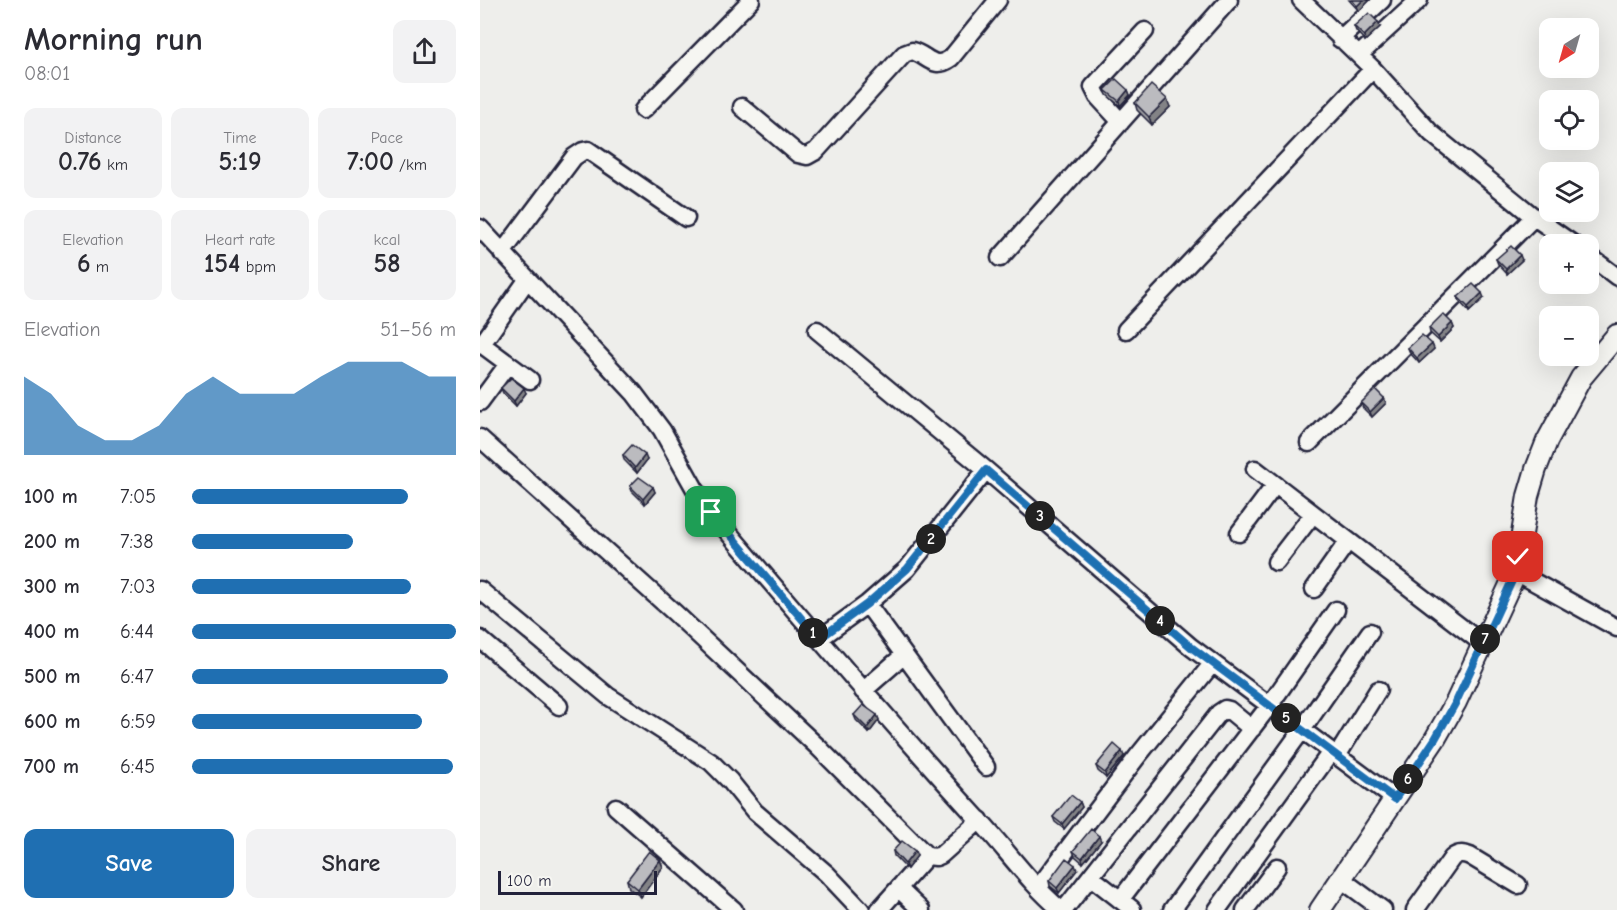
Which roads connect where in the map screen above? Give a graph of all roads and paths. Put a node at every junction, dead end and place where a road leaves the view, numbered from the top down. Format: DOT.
graph roads {
  1 [pos="751,0"];
  2 [pos="998,0"];
  3 [pos="1229,0"];
  4 [pos="1301,0"];
  5 [pos="1382,0"];
  6 [pos="1419,0"];
  7 [pos="1145,31"];
  8 [pos="1340,39"];
  9 [pos="1359,55"];
  10 [pos="1373,69"];
  11 [pos="742,107"];
  12 [pos="644,110"];
  13 [pos="1121,122"];
  14 [pos="686,218"];
  15 [pos="1534,218"];
  16 [pos="480,228"];
  17 [pos="1558,234"];
  18 [pos="502,253"];
  19 [pos="1000,258"];
  20 [pos="1599,263"];
  21 [pos="1617,277"];
  22 [pos="527,280"];
  23 [pos="818,330"];
  24 [pos="1126,330"];
  25 [pos="1617,334"];
  26 [pos="481,344"];
  27 [pos="508,364"];
  28 [pos="530,380"];
  29 [pos="480,402"];
  30 [pos="480,438"];
  31 [pos="1309,443"];
  32 [pos="1255,469"];
  33 [pos="986,470"];
  34 [pos="1275,485"];
  35 [pos="1313,514"];
  36 [pos="1239,533"];
  37 [pos="1348,541"];
  38 [pos="1276,562"];
  39 [pos="1516,572"];
  40 [pos="1314,589"];
  41 [pos="480,590"];
  42 [pos="867,604"];
  43 [pos="1336,610"];
  44 [pos="1617,628"];
  45 [pos="1370,632"];
  46 [pos="480,639"];
  47 [pos="819,639"];
  48 [pos="1484,644"];
  49 [pos="904,655"];
  50 [pos="1212,664"];
  51 [pos="1378,690"];
  52 [pos="862,691"];
  53 [pos="559,706"];
  54 [pos="1269,706"];
  55 [pos="1252,729"];
  56 [pos="1302,730"];
  57 [pos="1334,754"];
  58 [pos="986,767"];
  59 [pos="1395,799"];
  60 [pos="616,807"];
  61 [pos="980,820"];
  62 [pos="927,856"];
  63 [pos="1277,867"];
  64 [pos="1091,877"];
  65 [pos="1341,879"];
  66 [pos="1518,885"];
  67 [pos="1038,888"];
  68 [pos="899,889"];
  69 [pos="1126,904"];
  70 [pos="734,910"];
  71 [pos="861,910"];
  72 [pos="879,910"];
  73 [pos="921,910"];
  74 [pos="1063,910"];
  75 [pos="1172,910"];
  76 [pos="1217,910"];
  77 [pos="1245,910"];
  78 [pos="1320,910"];
  79 [pos="1383,910"];
  80 [pos="1415,910"];
  1 -- 12 [label="street"];
  2 -- 11 [label="street"];
  3 -- 13 [label="street"];
  4 -- 8 [label="street"];
  5 -- 8 [label="street"];
  6 -- 9 [label="street"];
  7 -- 13 [label="street"];
  8 -- 9 [label="street"];
  9 -- 10 [label="street"];
  10 -- 15 [label="street"];
  10 -- 24 [label="street"];
  13 -- 19 [label="street"];
  14 -- 18 [label="street"];
  15 -- 17 [label="street"];
  15 -- 31 [label="street"];
  16 -- 18 [label="street"];
  18 -- 22 [label="street"];
  20 -- 21 [label="street"];
  22 -- 26 [label="street"];
  22 -- 47 [label="street"];
  23 -- 33 [label="street"];
  25 -- 39 [label="main road"];
  26 -- 27 [label="street"];
  27 -- 28 [label="street"];
  27 -- 29 [label="street"];
  30 -- 62 [label="street"];
  32 -- 34 [label="street"];
  33 -- 42 [label="street"];
  33 -- 50 [label="street"];
  34 -- 35 [label="street"];
  34 -- 36 [label="street"];
  35 -- 37 [label="street"];
  35 -- 38 [label="street"];
  37 -- 40 [label="street"];
  37 -- 48 [label="street"];
  39 -- 44 [label="street"];
  39 -- 48 [label="main road"];
  41 -- 71 [label="street"];
  42 -- 47 [label="street"];
  42 -- 49 [label="street"];
  43 -- 54 [label="street"];
  45 -- 56 [label="street"];
  46 -- 53 [label="street"];
  47 -- 52 [label="street"];
  48 -- 59 [label="main road"];
  49 -- 52 [label="street"];
  49 -- 58 [label="street"];
  50 -- 54 [label="street"];
  50 -- 67 [label="street"];
  51 -- 57 [label="street"];
  52 -- 61 [label="street"];
  54 -- 55 [label="street"];
  54 -- 56 [label="street"];
  55 -- 64 [label="street"];
  55 -- 69 [label="street"];
  56 -- 57 [label="street"];
  56 -- 75 [label="street"];
  57 -- 59 [label="street"];
  57 -- 76 [label="street"];
  59 -- 65 [label="main road"];
  60 -- 70 [label="street"];
  61 -- 62 [label="street"];
  61 -- 67 [label="street"];
  62 -- 68 [label="street"];
  63 -- 77 [label="street"];
  64 -- 69 [label="street"];
  64 -- 74 [label="street"];
  65 -- 78 [label="main road"];
  65 -- 79 [label="street"];
  66 -- 80 [label="street"];
  67 -- 74 [label="street"];
  68 -- 72 [label="street"];
  68 -- 73 [label="street"];
}
